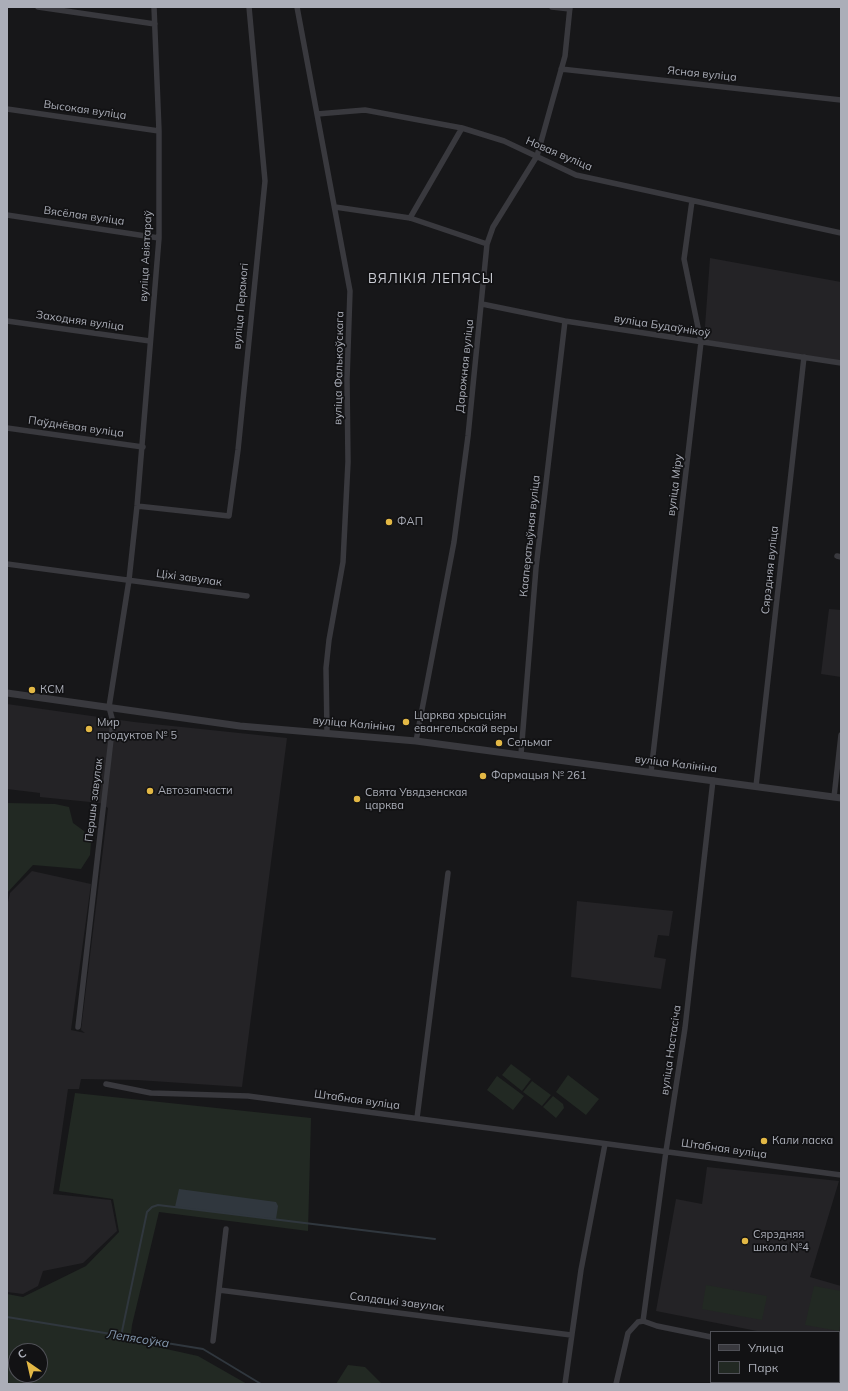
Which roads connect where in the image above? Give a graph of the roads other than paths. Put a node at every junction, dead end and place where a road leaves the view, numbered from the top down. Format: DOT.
graph roads {
  1 [pos="38,7"];
  2 [pos="154,7"];
  3 [pos="249,7"];
  4 [pos="297,7"];
  5 [pos="552,7"];
  6 [pos="570,8"];
  7 [pos="155,24"];
  8 [pos="561,69"];
  9 [pos="841,100"];
  10 [pos="7,109"];
  11 [pos="317,114"];
  12 [pos="462,128"];
  13 [pos="160,131"];
  14 [pos="537,156"];
  15 [pos="692,201"];
  16 [pos="335,207"];
  17 [pos="7,215"];
  18 [pos="410,218"];
  19 [pos="841,233"];
  20 [pos="159,238"];
  21 [pos="487,244"];
  22 [pos="482,304"];
  23 [pos="7,321"];
  24 [pos="565,321"];
  25 [pos="150,341"];
  26 [pos="701,342"];
  27 [pos="804,357"];
  28 [pos="841,363"];
  29 [pos="7,428"];
  30 [pos="143,446"];
  31 [pos="137,506"];
  32 [pos="7,564"];
  33 [pos="129,580"];
  34 [pos="247,596"];
  35 [pos="7,693"];
  36 [pos="109,707"];
  37 [pos="328,733"];
  38 [pos="841,735"];
  39 [pos="416,741"];
  40 [pos="521,754"];
  41 [pos="651,772"];
  42 [pos="713,780"];
  43 [pos="756,786"];
  44 [pos="838,797"];
  45 [pos="448,874"];
  46 [pos="78,1027"];
  47 [pos="106,1084"];
  48 [pos="417,1118"];
  49 [pos="605,1144"];
  50 [pos="666,1151"];
  51 [pos="841,1175"];
  52 [pos="226,1229"];
  53 [pos="220,1290"];
  54 [pos="643,1321"];
  55 [pos="571,1336"];
  56 [pos="710,1337"];
  57 [pos="213,1341"];
  58 [pos="565,1384"];
  59 [pos="616,1384"];
  1 -- 7 [label="street"];
  2 -- 7 [label="street, вуліца Авіятараў"];
  3 -- 31 [label="street, вуліца Перамогі"];
  4 -- 11 [label="street, вуліца Фалькоўскага"];
  5 -- 6 [label="street"];
  6 -- 8 [label="street, Дарожная вуліца"];
  7 -- 13 [label="street, вуліца Авіятараў"];
  8 -- 9 [label="street, Ясная вуліца"];
  8 -- 14 [label="street, Дарожная вуліца"];
  10 -- 13 [label="street, Высокая вуліца"];
  11 -- 12 [label="street, Новая вуліца"];
  11 -- 16 [label="street, вуліца Фалькоўскага"];
  12 -- 14 [label="street, Новая вуліца"];
  12 -- 18 [label="street"];
  13 -- 20 [label="street, вуліца Авіятараў"];
  14 -- 15 [label="street, Новая вуліца"];
  14 -- 21 [label="street, Дарожная вуліца"];
  15 -- 19 [label="street, Новая вуліца"];
  15 -- 26 [label="street, вуліца Міру"];
  16 -- 18 [label="street"];
  16 -- 37 [label="street, вуліца Фалькоўскага"];
  17 -- 20 [label="street, Вясёлая вуліца"];
  18 -- 21 [label="street"];
  20 -- 25 [label="street, вуліца Авіятараў"];
  21 -- 22 [label="street, Дарожная вуліца"];
  22 -- 24 [label="street, вуліца Будаўнікоў"];
  22 -- 39 [label="street, Дарожная вуліца"];
  23 -- 25 [label="street, Заходняя вуліца"];
  24 -- 26 [label="street, вуліца Будаўнікоў"];
  24 -- 40 [label="street, Кааператыўная вуліца"];
  25 -- 30 [label="street, вуліца Авіятараў"];
  26 -- 27 [label="street, вуліца Будаўнікоў"];
  26 -- 41 [label="street, вуліца Міру"];
  27 -- 28 [label="street, вуліца Будаўнікоў"];
  27 -- 43 [label="street, Сярэдняя вуліца"];
  29 -- 30 [label="street, Паўднёвая вуліца"];
  30 -- 31 [label="street, вуліца Авіятараў"];
  31 -- 33 [label="street, Першы завулак"];
  32 -- 33 [label="street, Ціхі завулак"];
  33 -- 34 [label="street, Ціхі завулак"];
  33 -- 36 [label="street, Першы завулак"];
  35 -- 36 [label="street, вуліца Калініна"];
  36 -- 37 [label="street, вуліца Калініна"];
  36 -- 46 [label="street, Першы завулак"];
  37 -- 39 [label="street, вуліца Калініна"];
  38 -- 44 [label="street"];
  39 -- 40 [label="street, вуліца Калініна"];
  40 -- 41 [label="street, вуліца Калініна"];
  41 -- 42 [label="street, вуліца Калініна"];
  42 -- 43 [label="street, вуліца Калініна"];
  42 -- 50 [label="street, вуліца Настасіча"];
  43 -- 44 [label="street, вуліца Калініна"];
  45 -- 48 [label="street"];
  47 -- 48 [label="street, Штабная вуліца"];
  48 -- 49 [label="street, Штабная вуліца"];
  49 -- 50 [label="street, Штабная вуліца"];
  49 -- 55 [label="street"];
  50 -- 51 [label="street, Штабная вуліца"];
  50 -- 54 [label="street, вуліца Настасіча"];
  52 -- 53 [label="street"];
  53 -- 55 [label="street, Салдацкі завулак"];
  53 -- 57 [label="street"];
  54 -- 56 [label="street"];
  54 -- 59 [label="street"];
  55 -- 58 [label="street"];
}
